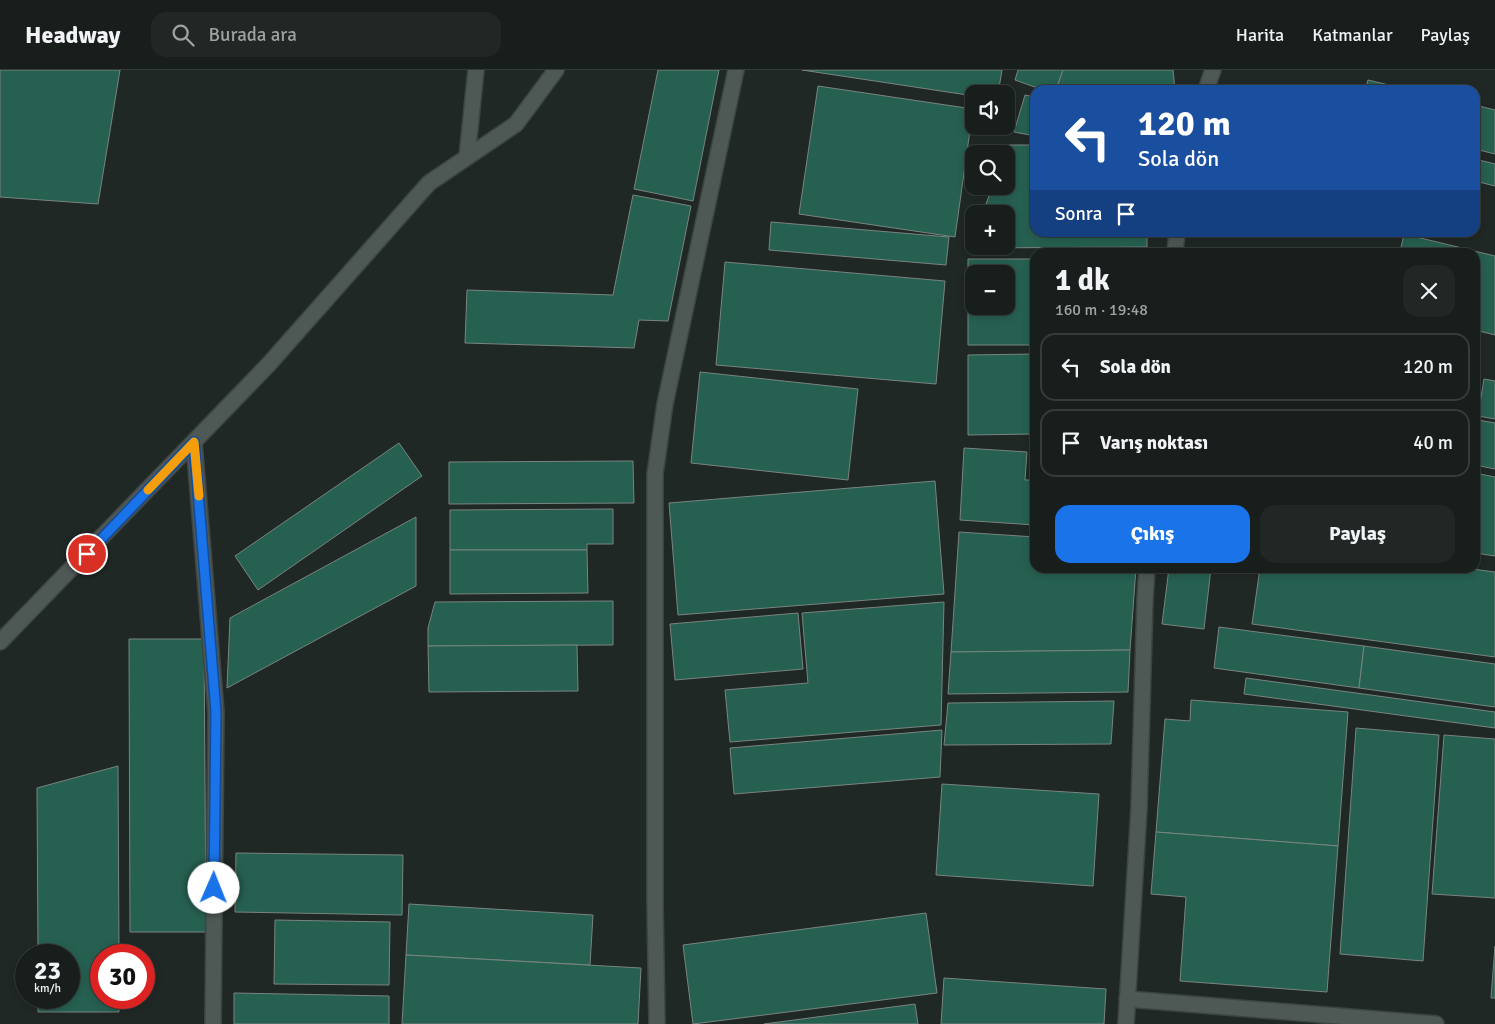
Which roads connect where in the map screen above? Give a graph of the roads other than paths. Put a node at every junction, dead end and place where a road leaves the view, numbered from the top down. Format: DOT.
graph roads {
  1 [pos="476,70"];
  2 [pos="556,70"];
  3 [pos="736,70"];
  4 [pos="1213,70"];
  5 [pos="1208,85"];
  6 [pos="467,157"];
  7 [pos="194,442"];
  8 [pos="1148,573"];
  9 [pos="0,642"];
  10 [pos="1127,999"];
  11 [pos="213,1024"];
  12 [pos="657,1024"];
  13 [pos="1126,1024"];
  14 [pos="1436,1024"];
  1 -- 6 [label="street"];
  2 -- 6 [label="street"];
  3 -- 12 [label="street"];
  4 -- 5 [label="street"];
  6 -- 7 [label="street"];
  7 -- 9 [label="street"];
  7 -- 11 [label="street"];
  8 -- 10 [label="street"];
  10 -- 13 [label="street"];
  10 -- 14 [label="street"];
}
